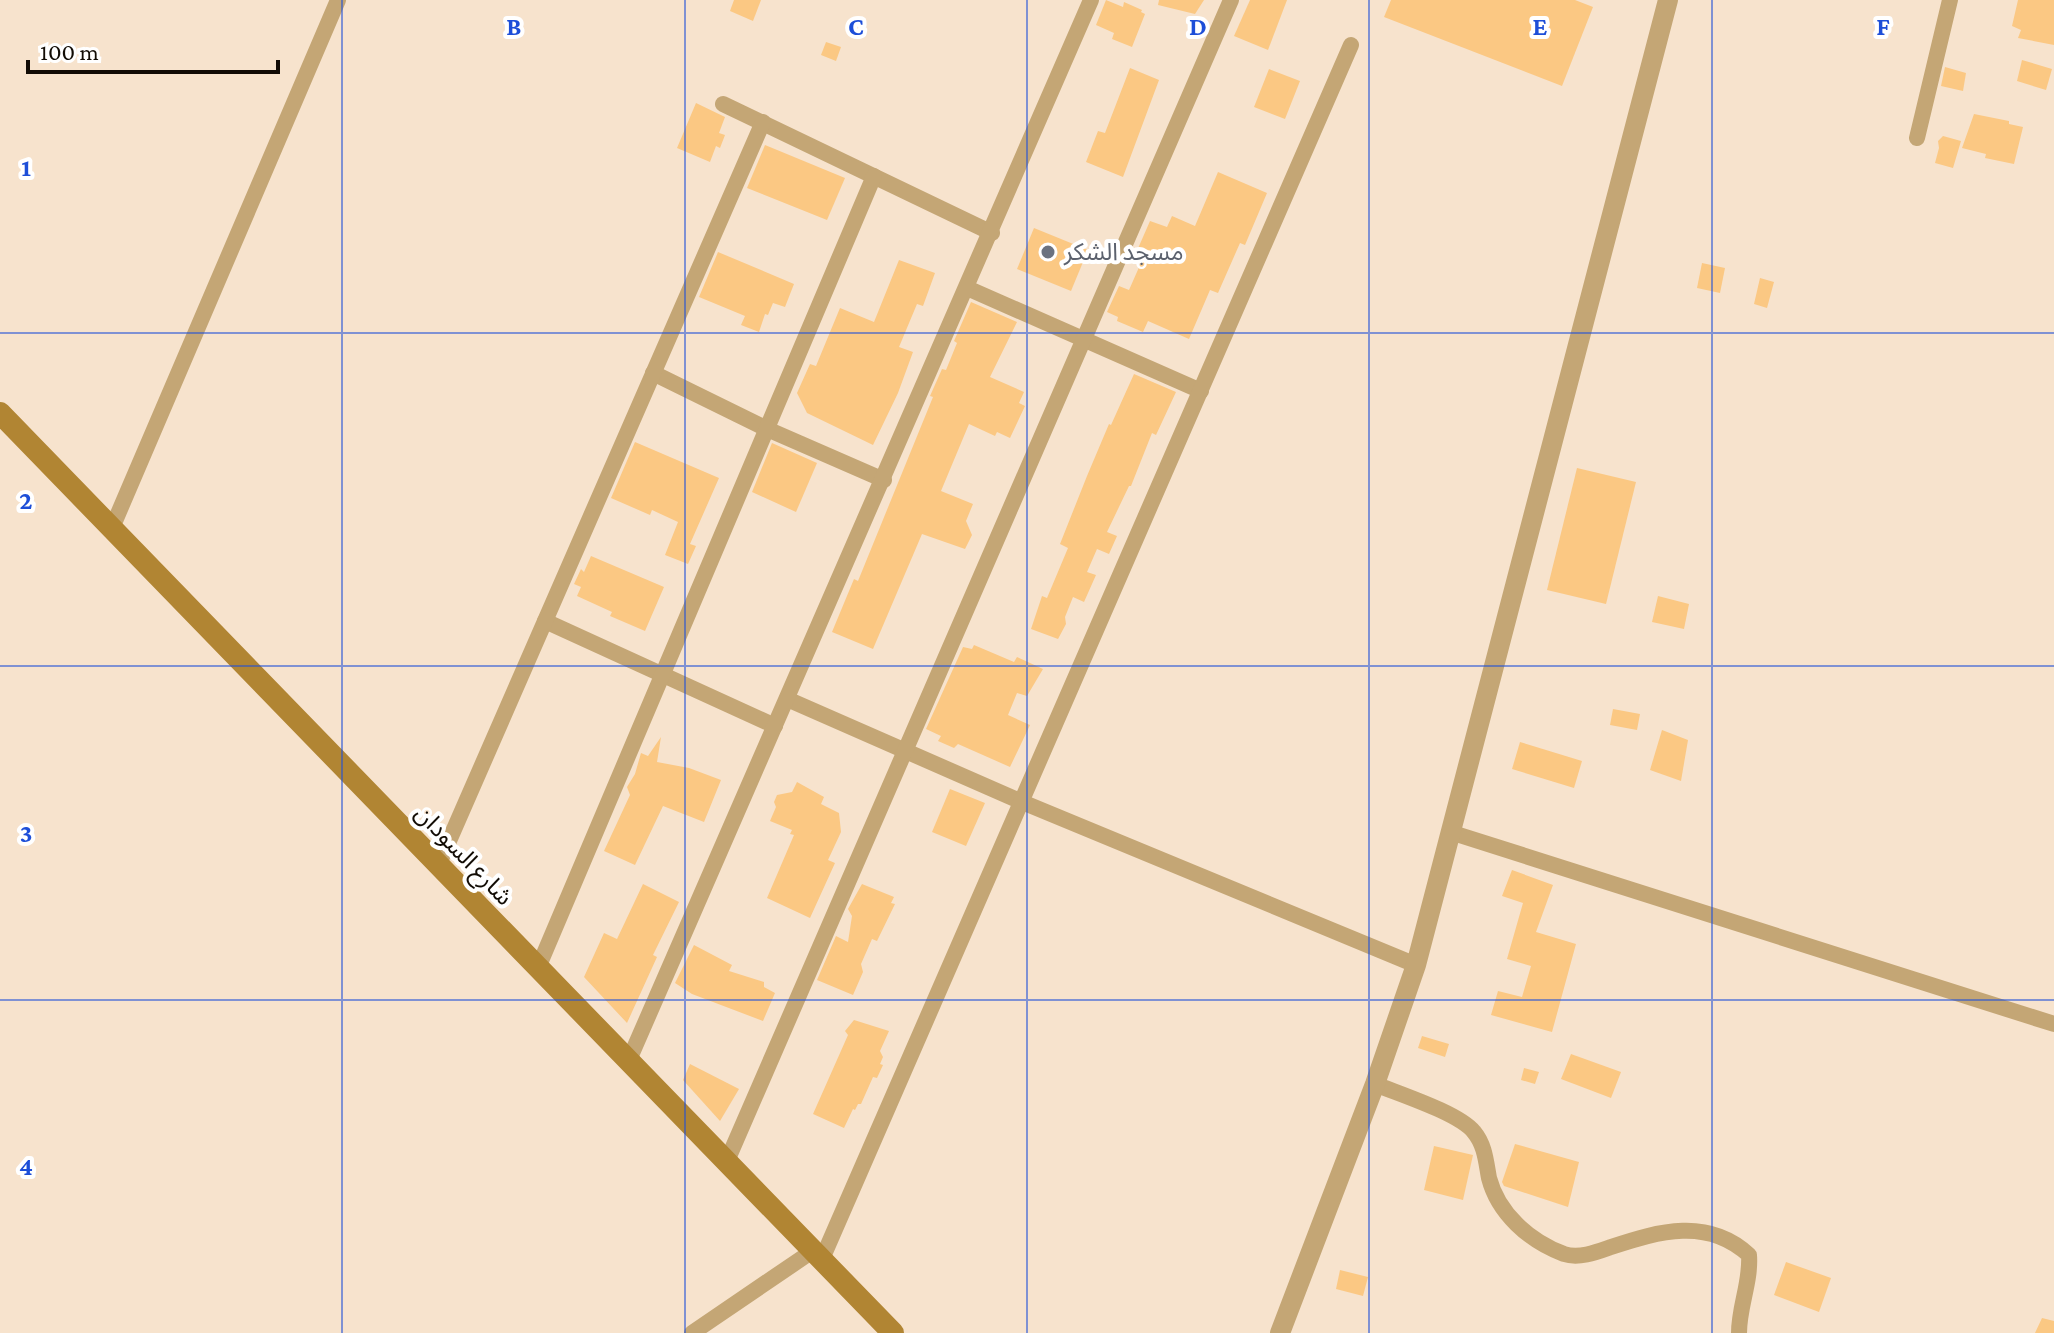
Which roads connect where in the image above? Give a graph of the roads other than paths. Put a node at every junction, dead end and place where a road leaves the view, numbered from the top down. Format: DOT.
graph roads {
  1 [pos="338,0"];
  2 [pos="1091,0"];
  3 [pos="1231,0"];
  4 [pos="1668,0"];
  5 [pos="1950,0"];
  6 [pos="1351,45"];
  7 [pos="723,104"];
  8 [pos="763,122"];
  9 [pos="1917,138"];
  10 [pos="874,176"];
  11 [pos="992,233"];
  12 [pos="967,288"];
  13 [pos="1084,337"];
  14 [pos="653,373"];
  15 [pos="1201,391"];
  16 [pos="0,413"];
  17 [pos="767,429"];
  18 [pos="884,480"];
  19 [pos="112,528"];
  20 [pos="545,621"];
  21 [pos="662,675"];
  22 [pos="787,699"];
  23 [pos="775,726"];
  24 [pos="905,750"];
  25 [pos="1022,802"];
  26 [pos="1453,833"];
  27 [pos="438,866"];
  28 [pos="1416,965"];
  29 [pos="538,968"];
  30 [pos="2054,1024"];
  31 [pos="629,1060"];
  32 [pos="1375,1084"];
  33 [pos="727,1161"];
  34 [pos="818,1255"];
  35 [pos="692,1333"];
  36 [pos="893,1333"];
  37 [pos="1280,1333"];
  38 [pos="1739,1333"];
  1 -- 19 [label="street"];
  2 -- 11 [label="street"];
  3 -- 13 [label="street"];
  4 -- 26 [label="street"];
  5 -- 9 [label="street"];
  6 -- 15 [label="street"];
  7 -- 8 [label="street"];
  8 -- 10 [label="street"];
  8 -- 14 [label="street"];
  10 -- 11 [label="street"];
  10 -- 17 [label="street"];
  11 -- 12 [label="street"];
  12 -- 13 [label="street"];
  12 -- 18 [label="street"];
  13 -- 15 [label="street"];
  13 -- 24 [label="street"];
  14 -- 17 [label="street"];
  14 -- 20 [label="street"];
  15 -- 25 [label="street"];
  16 -- 19 [label="main road, شارع السودان"];
  17 -- 18 [label="street"];
  17 -- 21 [label="street"];
  18 -- 22 [label="street"];
  19 -- 27 [label="main road, شارع السودان"];
  20 -- 21 [label="street"];
  20 -- 27 [label="street"];
  21 -- 23 [label="street"];
  21 -- 29 [label="street"];
  22 -- 23 [label="street"];
  22 -- 24 [label="street"];
  23 -- 31 [label="street"];
  24 -- 25 [label="street"];
  24 -- 33 [label="street"];
  25 -- 28 [label="street"];
  25 -- 34 [label="street"];
  26 -- 28 [label="street"];
  26 -- 30 [label="street"];
  27 -- 29 [label="main road, شارع السودان"];
  28 -- 32 [label="street"];
  29 -- 31 [label="main road, شارع السودان"];
  31 -- 33 [label="main road, شارع السودان"];
  32 -- 37 [label="street"];
  32 -- 38 [label="street"];
  33 -- 34 [label="main road, شارع السودان"];
  34 -- 35 [label="street"];
  34 -- 36 [label="main road, شارع السودان"];
}
